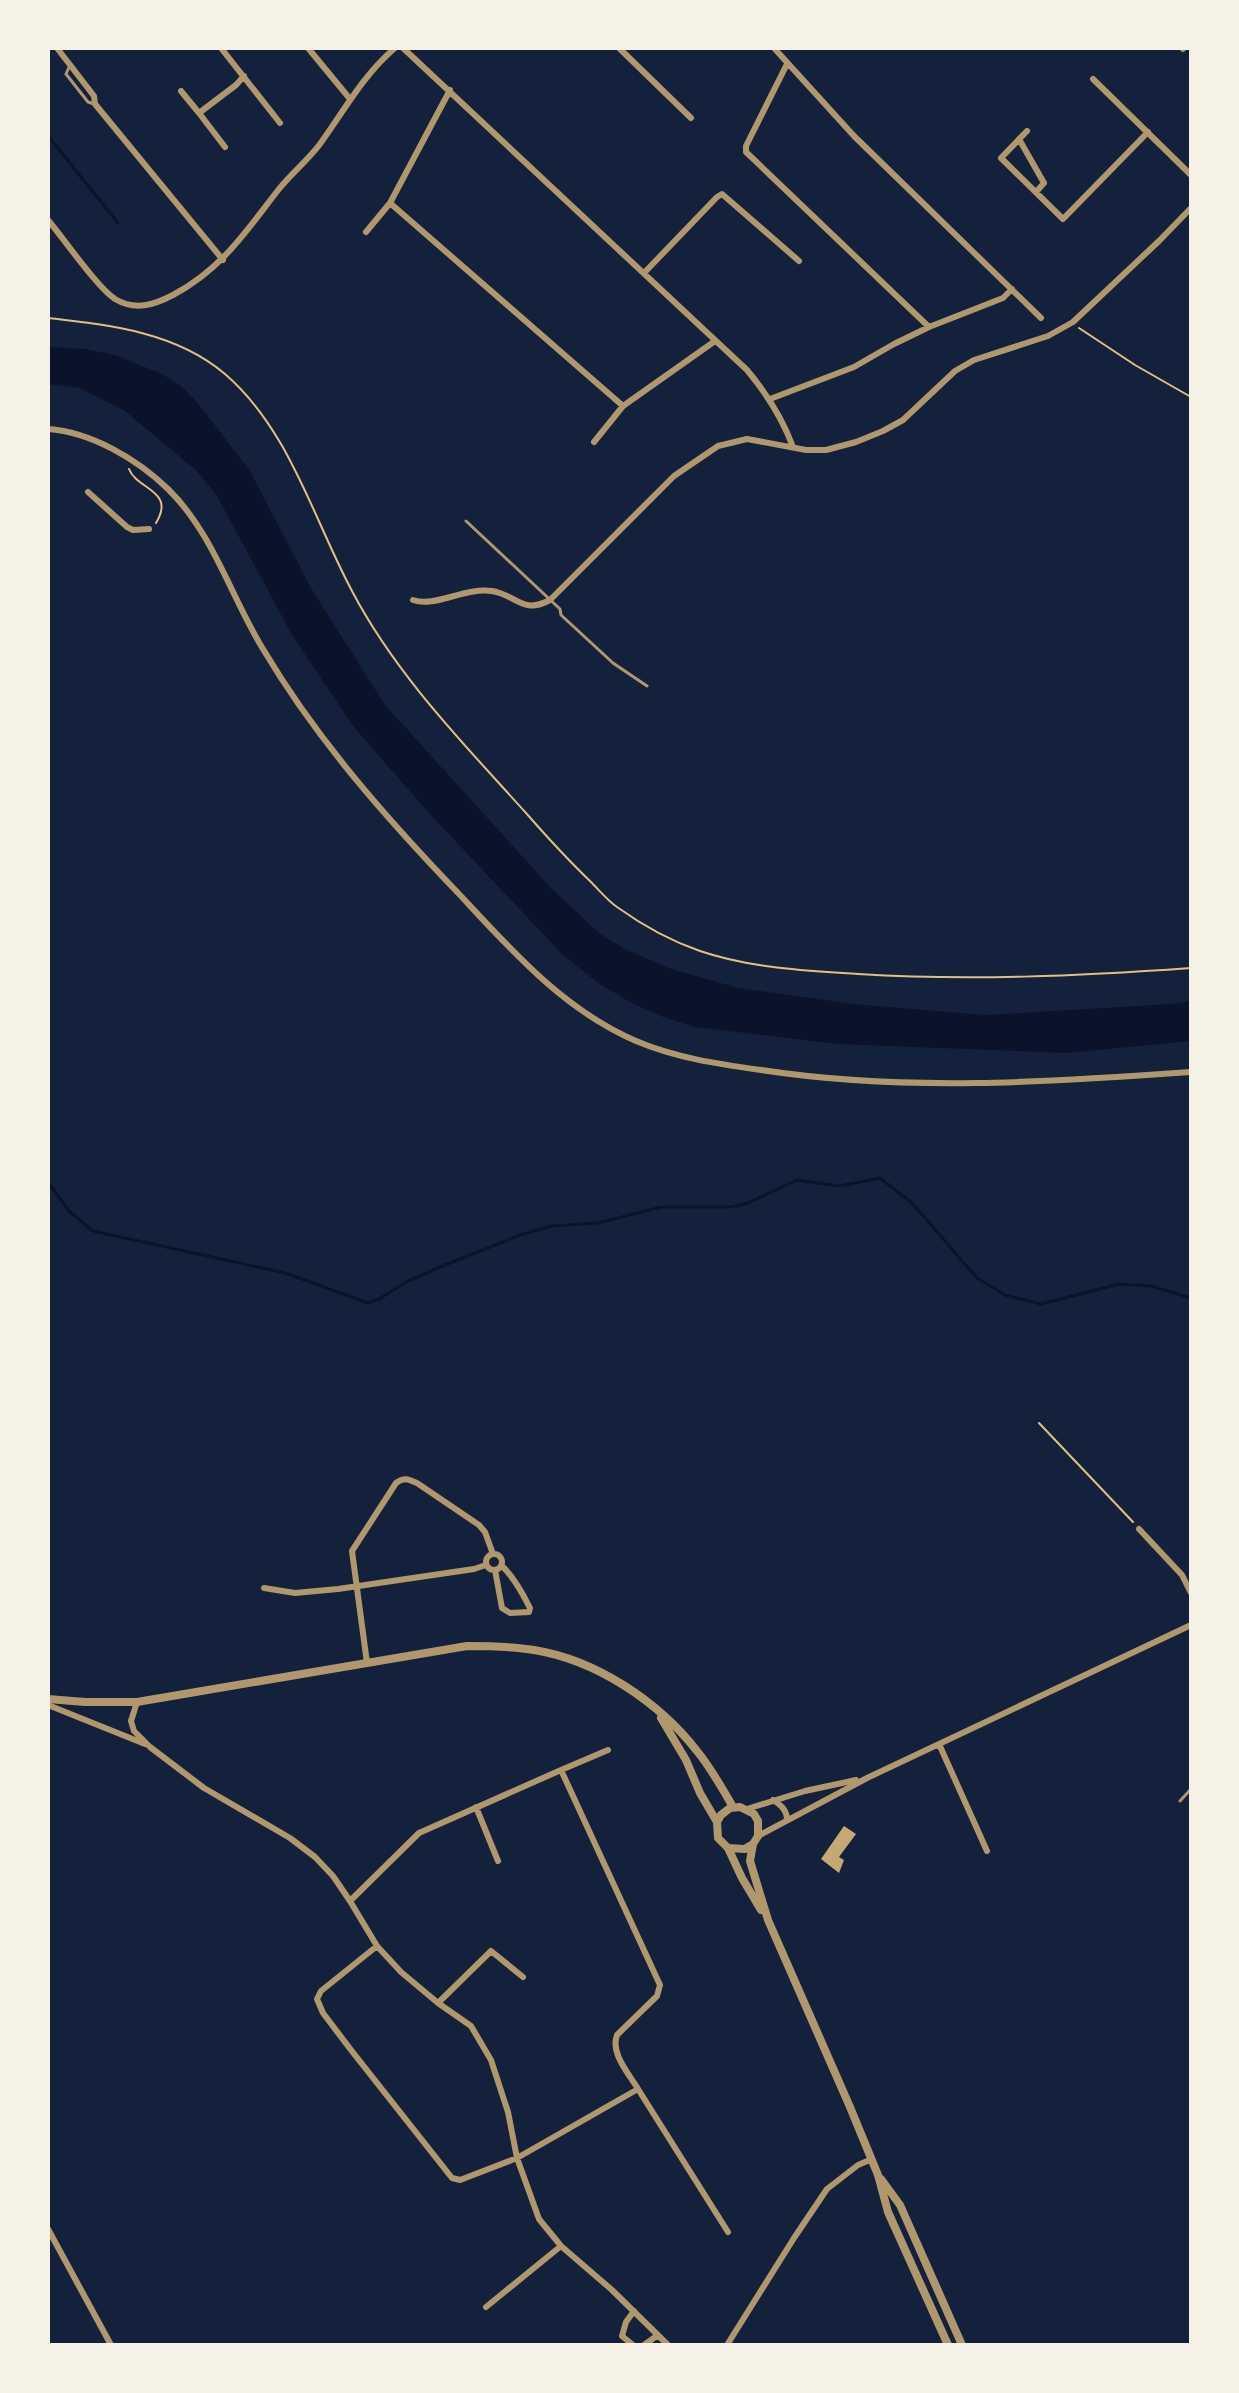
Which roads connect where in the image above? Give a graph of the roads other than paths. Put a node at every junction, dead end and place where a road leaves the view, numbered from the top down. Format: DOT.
graph roads {
  1 [pos="57,48"];
  2 [pos="221,48"];
  3 [pos="308,48"];
  4 [pos="395,48"];
  5 [pos="403,48"];
  6 [pos="619,48"];
  7 [pos="774,48"];
  8 [pos="787,64"];
  9 [pos="244,76"];
  10 [pos="1093,79"];
  11 [pos="450,90"];
  12 [pos="181,91"];
  13 [pos="350,99"];
  14 [pos="199,113"];
  15 [pos="691,118"];
  16 [pos="280,123"];
  17 [pos="1027,131"];
  18 [pos="1148,132"];
  19 [pos="1019,139"];
  20 [pos="225,147"];
  21 [pos="1191,175"];
  22 [pos="1036,192"];
  23 [pos="390,203"];
  24 [pos="1191,208"];
  25 [pos="48,220"];
  26 [pos="366,232"];
  27 [pos="223,260"];
  28 [pos="799,261"];
  29 [pos="644,273"];
  30 [pos="1012,289"];
  31 [pos="1041,318"];
  32 [pos="929,327"];
  33 [pos="715,341"];
  34 [pos="770,399"];
  35 [pos="623,406"];
  36 [pos="48,429"];
  37 [pos="594,442"];
  38 [pos="793,447"];
  39 [pos="88,492"];
  40 [pos="466,521"];
  41 [pos="149,529"];
  42 [pos="413,600"];
  43 [pos="550,600"];
  44 [pos="647,686"];
  45 [pos="1191,1072"];
  46 [pos="1139,1529"];
  47 [pos="493,1554"];
  48 [pos="486,1565"];
  49 [pos="498,1568"];
  50 [pos="357,1587"];
  51 [pos="264,1588"];
  52 [pos="1191,1593"];
  53 [pos="1191,1625"];
  54 [pos="367,1663"];
  55 [pos="48,1699"];
  56 [pos="137,1702"];
  57 [pos="48,1705"];
  58 [pos="654,1707"];
  59 [pos="939,1744"];
  60 [pos="150,1747"];
  61 [pos="608,1750"];
  62 [pos="561,1770"];
  63 [pos="867,1778"];
  64 [pos="1191,1789"];
  65 [pos="773,1800"];
  66 [pos="1180,1801"];
  67 [pos="476,1807"];
  68 [pos="733,1807"];
  69 [pos="747,1809"];
  70 [pos="787,1820"];
  71 [pos="717,1822"];
  72 [pos="756,1840"];
  73 [pos="728,1848"];
  74 [pos="987,1851"];
  75 [pos="498,1861"];
  76 [pos="350,1901"];
  77 [pos="768,1920"];
  78 [pos="377,1946"];
  79 [pos="523,1977"];
  80 [pos="438,2003"];
  81 [pos="638,2089"];
  82 [pos="517,2158"];
  83 [pos="872,2159"];
  84 [pos="878,2175"];
  85 [pos="48,2229"];
  86 [pos="728,2232"];
  87 [pos="561,2246"];
  88 [pos="486,2307"];
  89 [pos="634,2311"];
  90 [pos="658,2335"];
  91 [pos="111,2345"];
  92 [pos="633,2345"];
  93 [pos="644,2345"];
  94 [pos="668,2345"];
  95 [pos="727,2345"];
  96 [pos="948,2345"];
  97 [pos="962,2345"];
  1 -- 27 [label="street"];
  2 -- 9 [label="street"];
  3 -- 13 [label="street"];
  4 -- 13 [label="street"];
  5 -- 11 [label="street"];
  6 -- 15 [label="street"];
  7 -- 8 [label="street"];
  8 -- 30 [label="street"];
  8 -- 32 [label="street"];
  9 -- 14 [label="street"];
  9 -- 16 [label="street"];
  10 -- 18 [label="street"];
  11 -- 23 [label="street"];
  11 -- 29 [label="street"];
  12 -- 14 [label="street"];
  13 -- 27 [label="street"];
  14 -- 20 [label="street"];
  17 -- 19 [label="street"];
  18 -- 21 [label="street"];
  18 -- 22 [label="street"];
  19 -- 22 [label="street"];
  19 -- 22 [label="street"];
  23 -- 26 [label="street"];
  23 -- 35 [label="street"];
  24 -- 38 [label="street"];
  25 -- 27 [label="street"];
  28 -- 29 [label="street"];
  29 -- 33 [label="street"];
  30 -- 31 [label="street"];
  30 -- 32 [label="street"];
  32 -- 34 [label="street"];
  33 -- 34 [label="street"];
  33 -- 35 [label="street"];
  34 -- 38 [label="street"];
  35 -- 37 [label="street"];
  36 -- 45 [label="street"];
  38 -- 43 [label="street"];
  39 -- 41 [label="street"];
  40 -- 43 [label="lane"];
  42 -- 43 [label="street"];
  43 -- 44 [label="lane"];
  46 -- 52 [label="street"];
  47 -- 48 [label="street"];
  47 -- 49 [label="street"];
  47 -- 50 [label="street"];
  48 -- 49 [label="street"];
  48 -- 50 [label="street"];
  49 -- 49 [label="street"];
  50 -- 51 [label="street"];
  50 -- 54 [label="street"];
  53 -- 59 [label="street"];
  54 -- 56 [label="street"];
  54 -- 58 [label="street"];
  55 -- 56 [label="street"];
  56 -- 60 [label="street"];
  57 -- 60 [label="street"];
  58 -- 68 [label="street"];
  58 -- 71 [label="street"];
  59 -- 63 [label="street"];
  59 -- 74 [label="street"];
  60 -- 76 [label="street"];
  61 -- 62 [label="street"];
  62 -- 67 [label="street"];
  62 -- 81 [label="street"];
  63 -- 65 [label="street"];
  63 -- 70 [label="street"];
  64 -- 66 [label="lane"];
  65 -- 69 [label="street"];
  65 -- 70 [label="street"];
  67 -- 75 [label="street"];
  67 -- 76 [label="street"];
  68 -- 69 [label="street"];
  68 -- 71 [label="street"];
  69 -- 72 [label="street"];
  70 -- 72 [label="street"];
  71 -- 73 [label="street"];
  72 -- 73 [label="street"];
  72 -- 77 [label="street"];
  73 -- 77 [label="street"];
  76 -- 78 [label="street"];
  77 -- 83 [label="street"];
  78 -- 80 [label="street"];
  78 -- 82 [label="street"];
  79 -- 80 [label="street"];
  80 -- 82 [label="street"];
  81 -- 82 [label="street"];
  81 -- 86 [label="street"];
  82 -- 87 [label="street"];
  83 -- 84 [label="street"];
  83 -- 95 [label="street"];
  84 -- 96 [label="street"];
  84 -- 97 [label="street"];
  85 -- 91 [label="street"];
  87 -- 88 [label="street"];
  87 -- 89 [label="street"];
  89 -- 90 [label="street"];
  89 -- 92 [label="street"];
  90 -- 93 [label="street"];
  90 -- 94 [label="street"];
}
